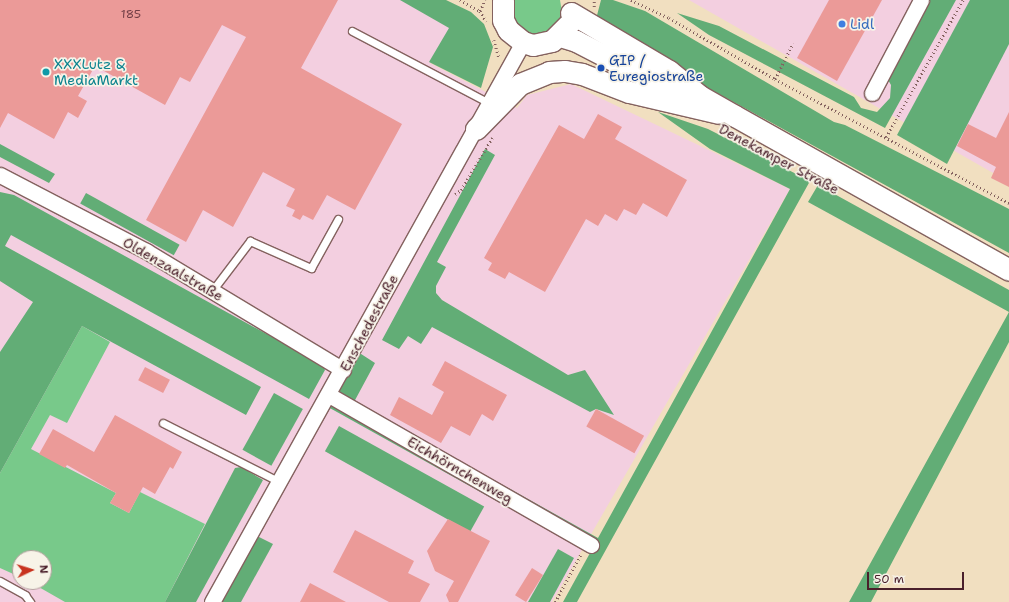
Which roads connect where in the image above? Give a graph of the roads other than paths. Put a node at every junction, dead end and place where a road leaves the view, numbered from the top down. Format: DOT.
graph roads {
  1 [pos="503,0"];
  2 [pos="921,0"];
  3 [pos="570,6"];
  4 [pos="352,31"];
  5 [pos="560,36"];
  6 [pos="523,42"];
  7 [pos="872,92"];
  8 [pos="700,96"];
  9 [pos="491,104"];
  10 [pos="735,116"];
  11 [pos="486,131"];
  12 [pos="0,175"];
  13 [pos="338,219"];
  14 [pos="1009,270"];
  15 [pos="212,291"];
  16 [pos="343,370"];
  17 [pos="329,395"];
  18 [pos="163,423"];
  19 [pos="280,482"];
  20 [pos="589,544"];
  21 [pos="0,581"];
  22 [pos="30,602"];
  23 [pos="212,602"];
  1 -- 6 [label="street"];
  2 -- 7 [label="street"];
  3 -- 5 [label="street, Denekamper Straße"];
  3 -- 8 [label="street, Denekamper Straße"];
  4 -- 9 [label="lane"];
  5 -- 6 [label="street"];
  5 -- 8 [label="street, Denekamper Straße"];
  6 -- 9 [label="street, Enschedestraße"];
  8 -- 10 [label="street, Denekamper Straße"];
  9 -- 11 [label="street, Enschedestraße"];
  10 -- 11 [label="street"];
  10 -- 14 [label="street, Denekamper Straße"];
  11 -- 16 [label="street, Enschedestraße"];
  12 -- 15 [label="street, Oldenzaalstraße"];
  13 -- 15 [label="lane"];
  15 -- 16 [label="street, Oldenzaalstraße"];
  16 -- 17 [label="street, Enschedestraße"];
  17 -- 19 [label="street, Enschedestraße"];
  17 -- 20 [label="street, Eichhörnchenweg"];
  18 -- 19 [label="lane"];
  19 -- 23 [label="street, Enschedestraße"];
  21 -- 22 [label="lane"];
}
